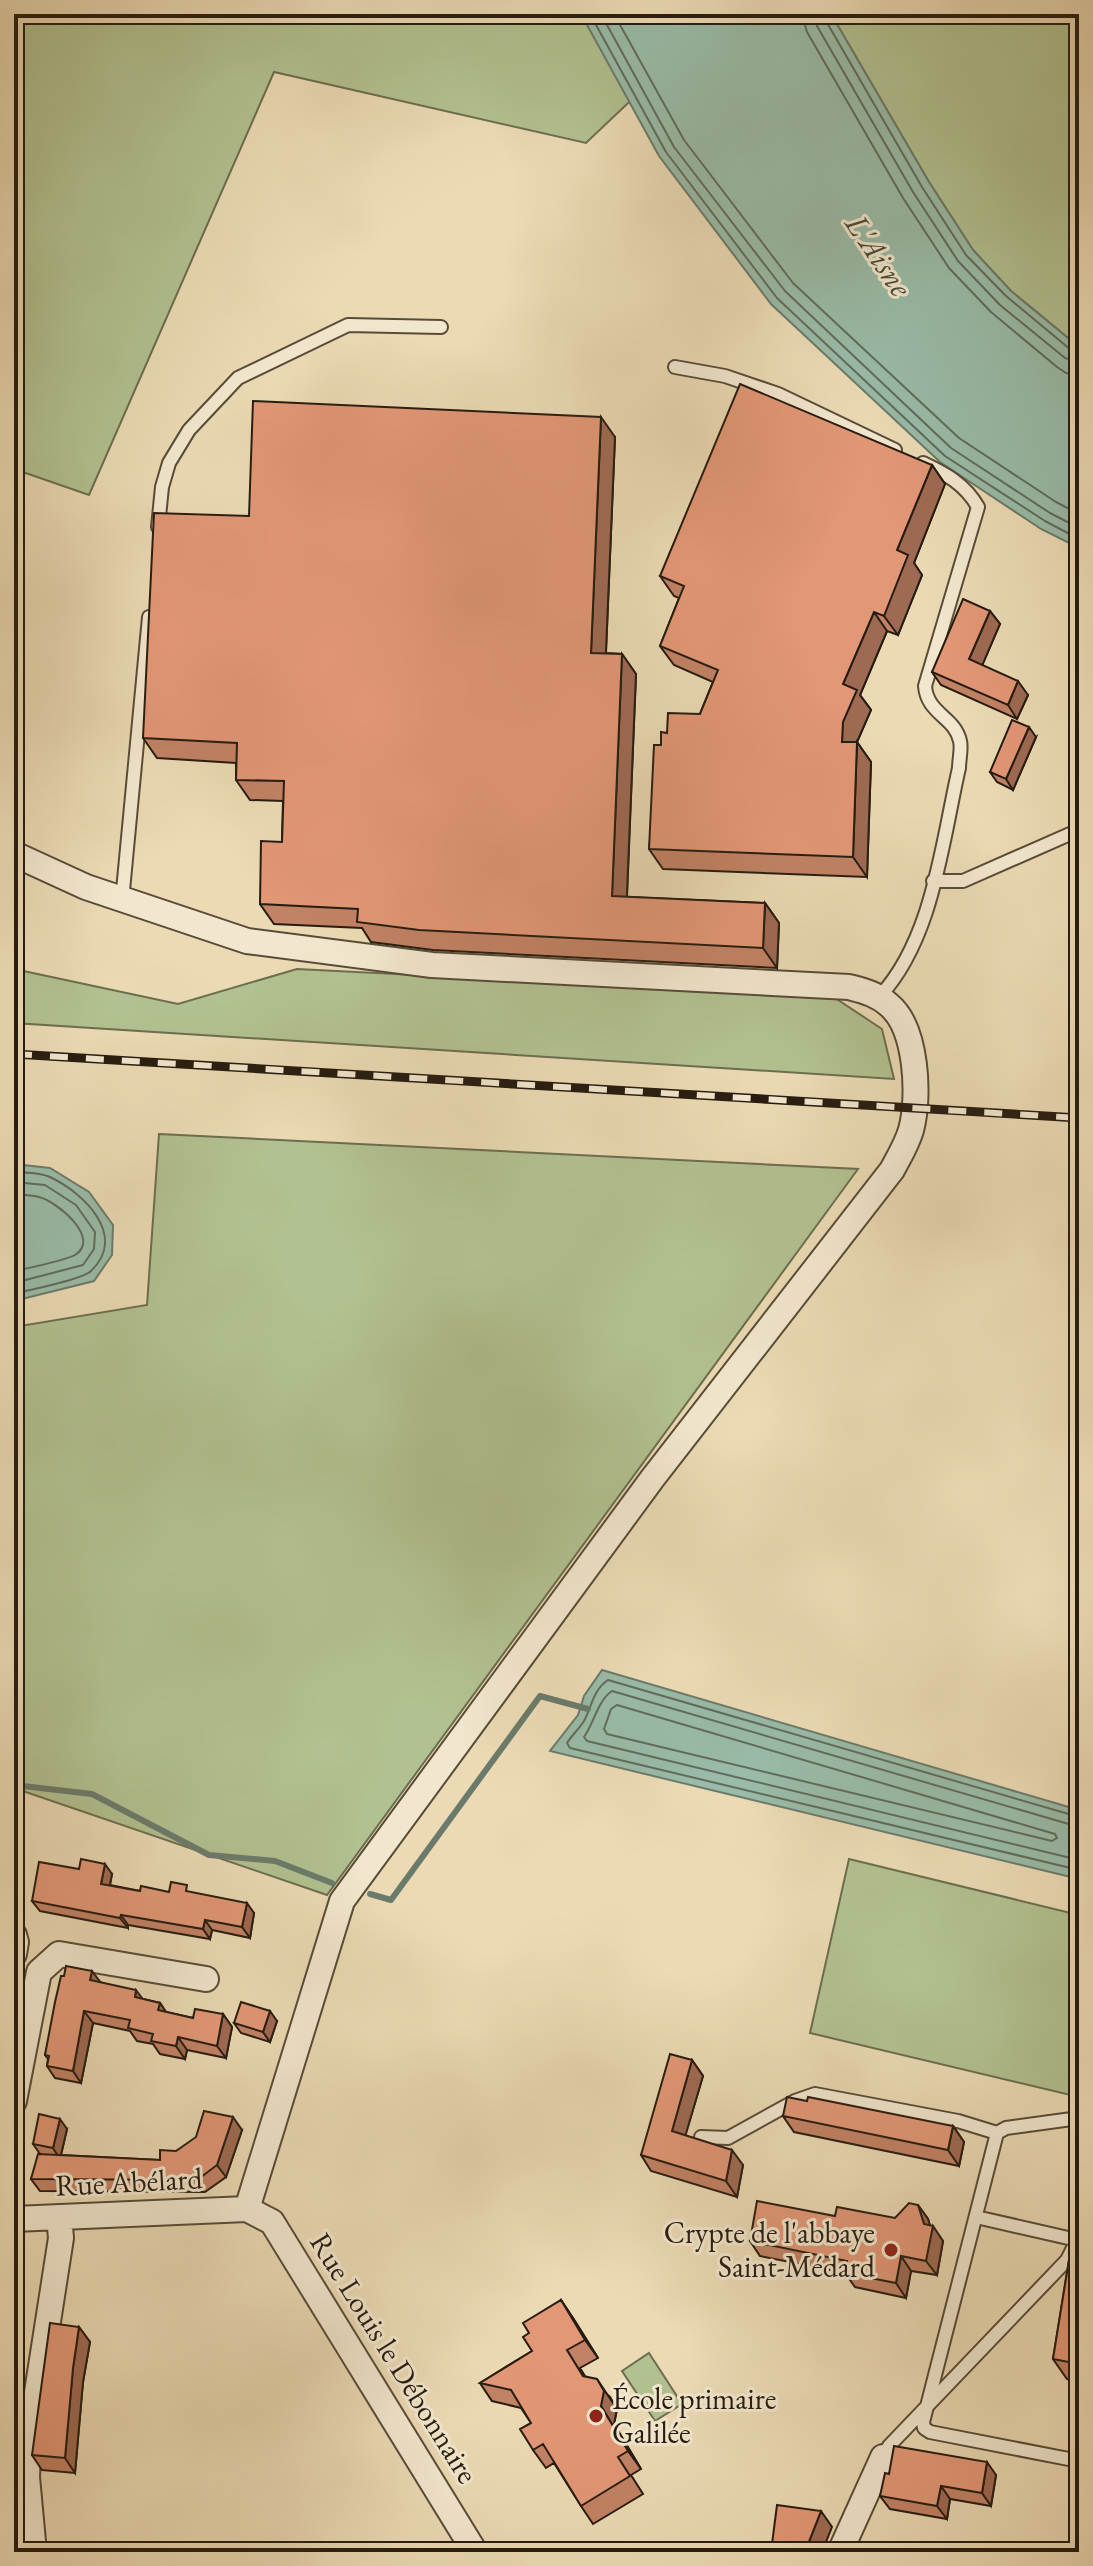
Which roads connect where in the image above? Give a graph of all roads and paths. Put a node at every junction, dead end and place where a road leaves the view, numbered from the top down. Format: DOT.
graph roads {
  1 [pos="441,327"];
  2 [pos="675,367"];
  3 [pos="158,534"];
  4 [pos="151,597"];
  5 [pos="1079,830"];
  6 [pos="14,854"];
  7 [pos="933,881"];
  8 [pos="122,901"];
  9 [pos="879,997"];
  10 [pos="14,1935"];
  11 [pos="14,1954"];
  12 [pos="206,1979"];
  13 [pos="14,2101"];
  14 [pos="1079,2118"];
  15 [pos="997,2133"];
  16 [pos="701,2137"];
  17 [pos="247,2209"];
  18 [pos="59,2217"];
  19 [pos="976,2217"];
  20 [pos="14,2219"];
  21 [pos="1078,2236"];
  22 [pos="927,2407"];
  23 [pos="883,2457"];
  24 [pos="1079,2461"];
  25 [pos="22,2503"];
  26 [pos="34,2552"];
  27 [pos="475,2552"];
  28 [pos="840,2552"];
  1 -- 3 [label="lane"];
  2 -- 7 [label="lane"];
  4 -- 8 [label="lane"];
  5 -- 7 [label="lane"];
  6 -- 8 [label="street"];
  7 -- 9 [label="lane"];
  8 -- 9 [label="street"];
  9 -- 17 [label="street"];
  10 -- 11 [label="street"];
  12 -- 13 [label="street"];
  14 -- 15 [label="lane"];
  15 -- 16 [label="lane"];
  15 -- 19 [label="lane"];
  17 -- 18 [label="street, Rue Abélard"];
  17 -- 27 [label="street, Rue Louis le Débonnaire"];
  18 -- 20 [label="street, Rue Abélard"];
  18 -- 25 [label="street"];
  19 -- 21 [label="lane"];
  19 -- 22 [label="lane"];
  21 -- 22 [label="lane"];
  22 -- 23 [label="lane"];
  22 -- 24 [label="lane"];
  23 -- 28 [label="street"];
  25 -- 26 [label="street"];
}
